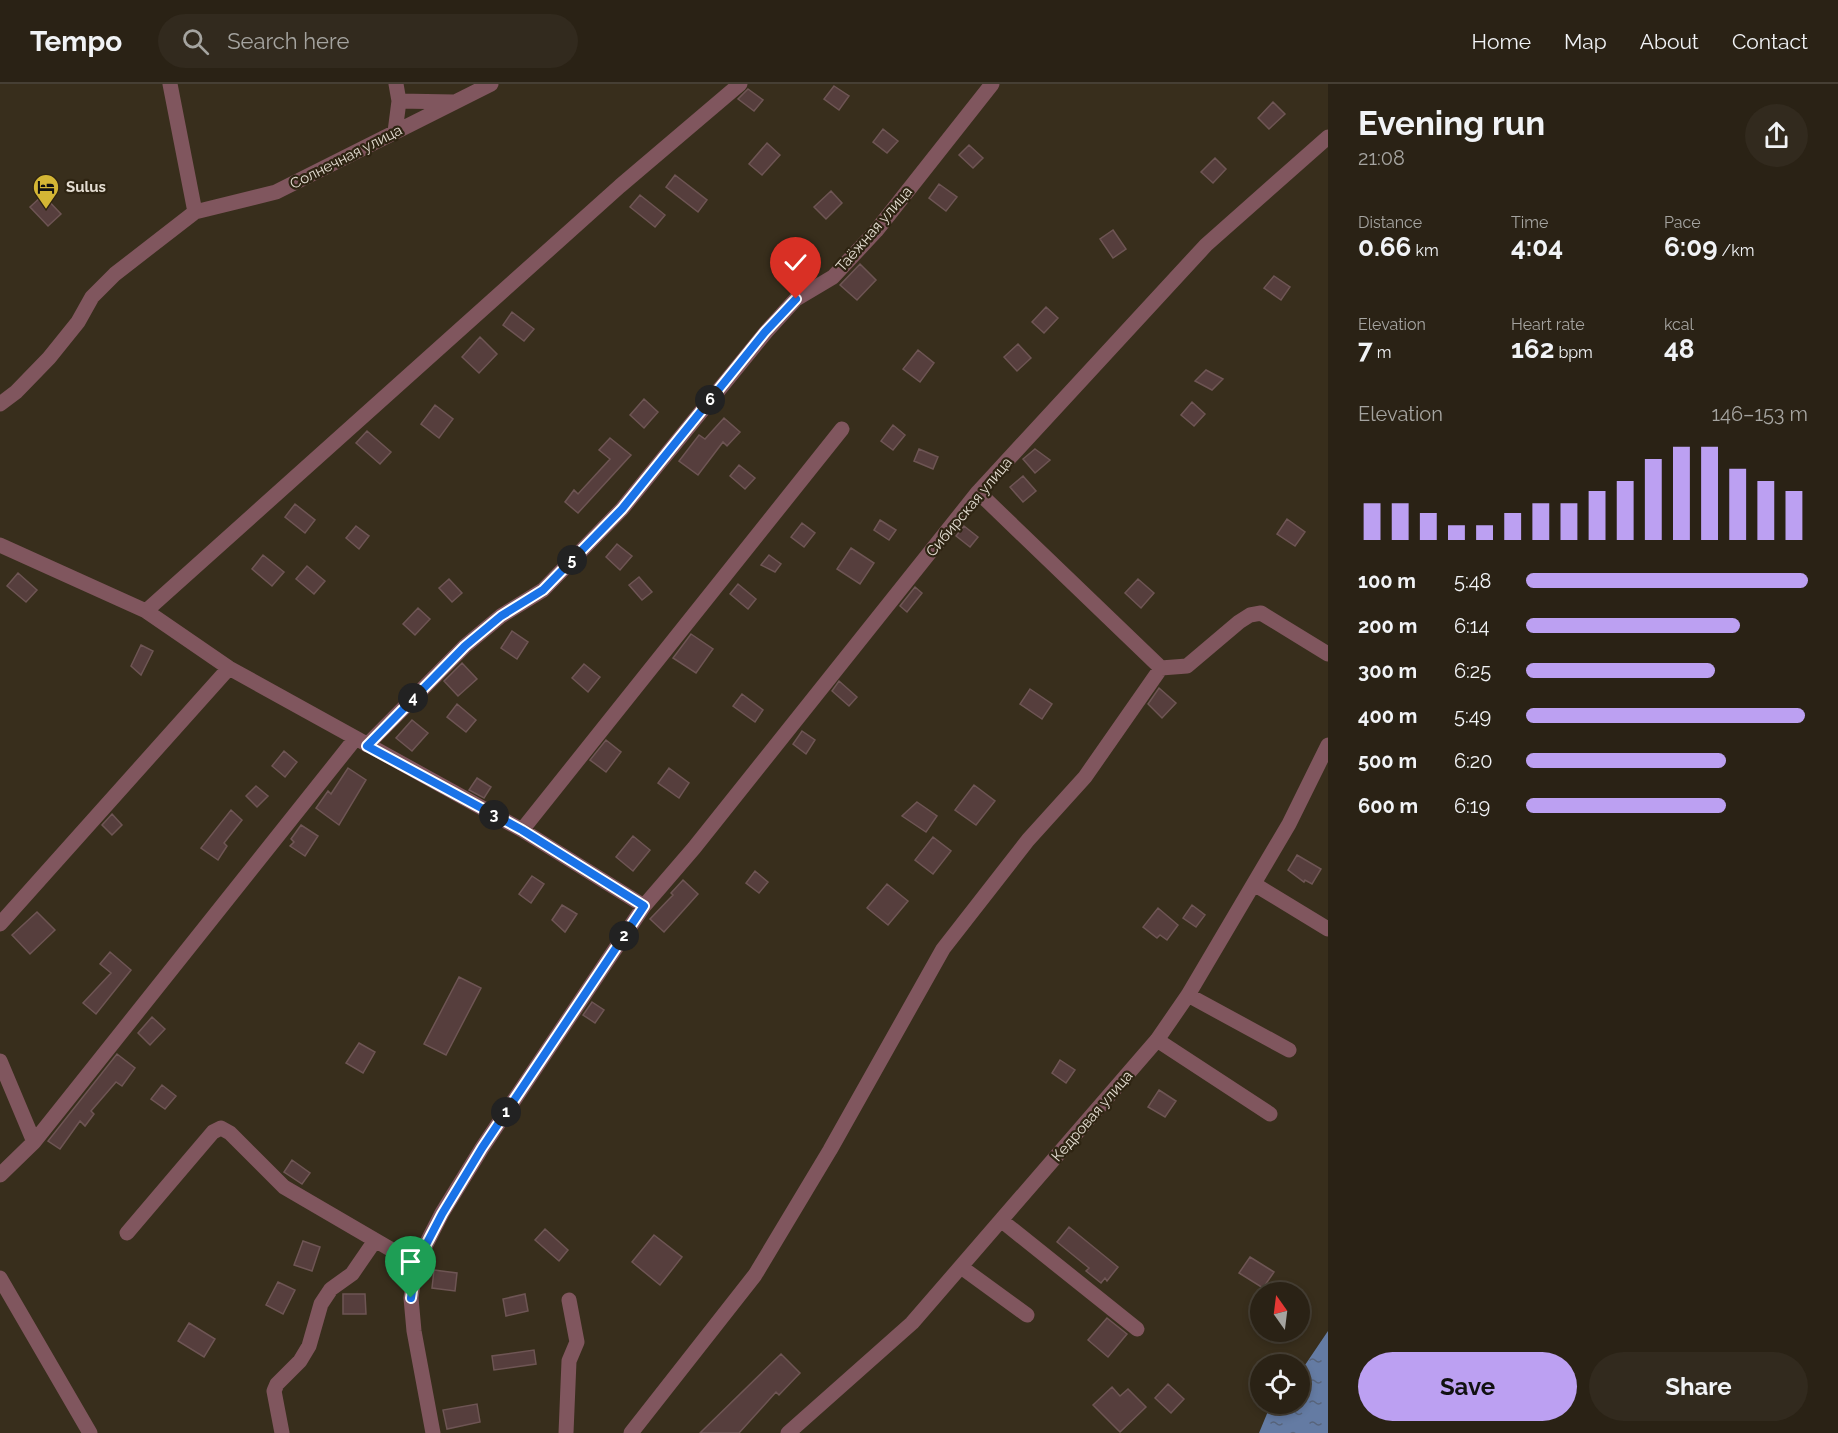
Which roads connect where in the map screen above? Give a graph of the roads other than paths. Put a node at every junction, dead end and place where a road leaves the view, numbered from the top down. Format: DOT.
graph roads {
  1 [pos="170,84"];
  2 [pos="396,84"];
  3 [pos="491,84"];
  4 [pos="740,84"];
  5 [pos="992,84"];
  6 [pos="399,101"];
  7 [pos="457,103"];
  8 [pos="395,132"];
  9 [pos="1328,137"];
  10 [pos="195,212"];
  11 [pos="0,404"];
  12 [pos="842,429"];
  13 [pos="978,492"];
  14 [pos="0,545"];
  15 [pos="146,611"];
  16 [pos="1328,654"];
  17 [pos="229,668"];
  18 [pos="1161,668"];
  19 [pos="361,742"];
  20 [pos="1328,745"];
  21 [pos="522,830"];
  22 [pos="1254,884"];
  23 [pos="644,906"];
  24 [pos="0,924"];
  25 [pos="1328,929"];
  26 [pos="1188,995"];
  27 [pos="1157,1040"];
  28 [pos="1289,1050"];
  29 [pos="0,1061"];
  30 [pos="1270,1114"];
  31 [pos="34,1142"];
  32 [pos="0,1175"];
  33 [pos="1002,1221"];
  34 [pos="127,1233"];
  35 [pos="374,1242"];
  36 [pos="416,1264"];
  37 [pos="961,1267"];
  38 [pos="0,1278"];
  39 [pos="568,1300"];
  40 [pos="1027,1315"];
  41 [pos="1137,1329"];
  42 [pos="90,1433"];
  43 [pos="282,1433"];
  44 [pos="433,1433"];
  45 [pos="566,1433"];
  46 [pos="631,1433"];
  47 [pos="788,1433"];
  1 -- 10 [label="street"];
  2 -- 6 [label="street"];
  3 -- 7 [label="street, Солнечная улица"];
  4 -- 15 [label="street"];
  5 -- 19 [label="street, Таёжная улица"];
  6 -- 7 [label="street"];
  6 -- 8 [label="street"];
  7 -- 8 [label="street, Солнечная улица"];
  8 -- 10 [label="street, Солнечная улица"];
  9 -- 13 [label="street, Сибирская улица"];
  10 -- 11 [label="street"];
  12 -- 21 [label="street"];
  13 -- 18 [label="street"];
  13 -- 23 [label="street, Сибирская улица"];
  14 -- 15 [label="street"];
  15 -- 17 [label="street"];
  16 -- 18 [label="street"];
  17 -- 19 [label="street"];
  17 -- 24 [label="street"];
  18 -- 46 [label="street"];
  19 -- 21 [label="street"];
  19 -- 31 [label="street, Таёжная улица"];
  20 -- 22 [label="street, Кедровая улица"];
  21 -- 23 [label="street"];
  22 -- 25 [label="street"];
  22 -- 26 [label="street, Кедровая улица"];
  23 -- 36 [label="street, Сибирская улица"];
  26 -- 27 [label="street, Кедровая улица"];
  26 -- 28 [label="street"];
  27 -- 30 [label="street"];
  27 -- 33 [label="street, Кедровая улица"];
  29 -- 31 [label="street"];
  31 -- 32 [label="street, Таёжная улица"];
  33 -- 37 [label="street, Кедровая улица"];
  33 -- 41 [label="street"];
  34 -- 35 [label="street"];
  35 -- 36 [label="street"];
  35 -- 43 [label="street"];
  36 -- 44 [label="street, Сибирская улица"];
  37 -- 40 [label="street"];
  37 -- 47 [label="street, Кедровая улица"];
  38 -- 42 [label="street"];
  39 -- 45 [label="street"];
}
